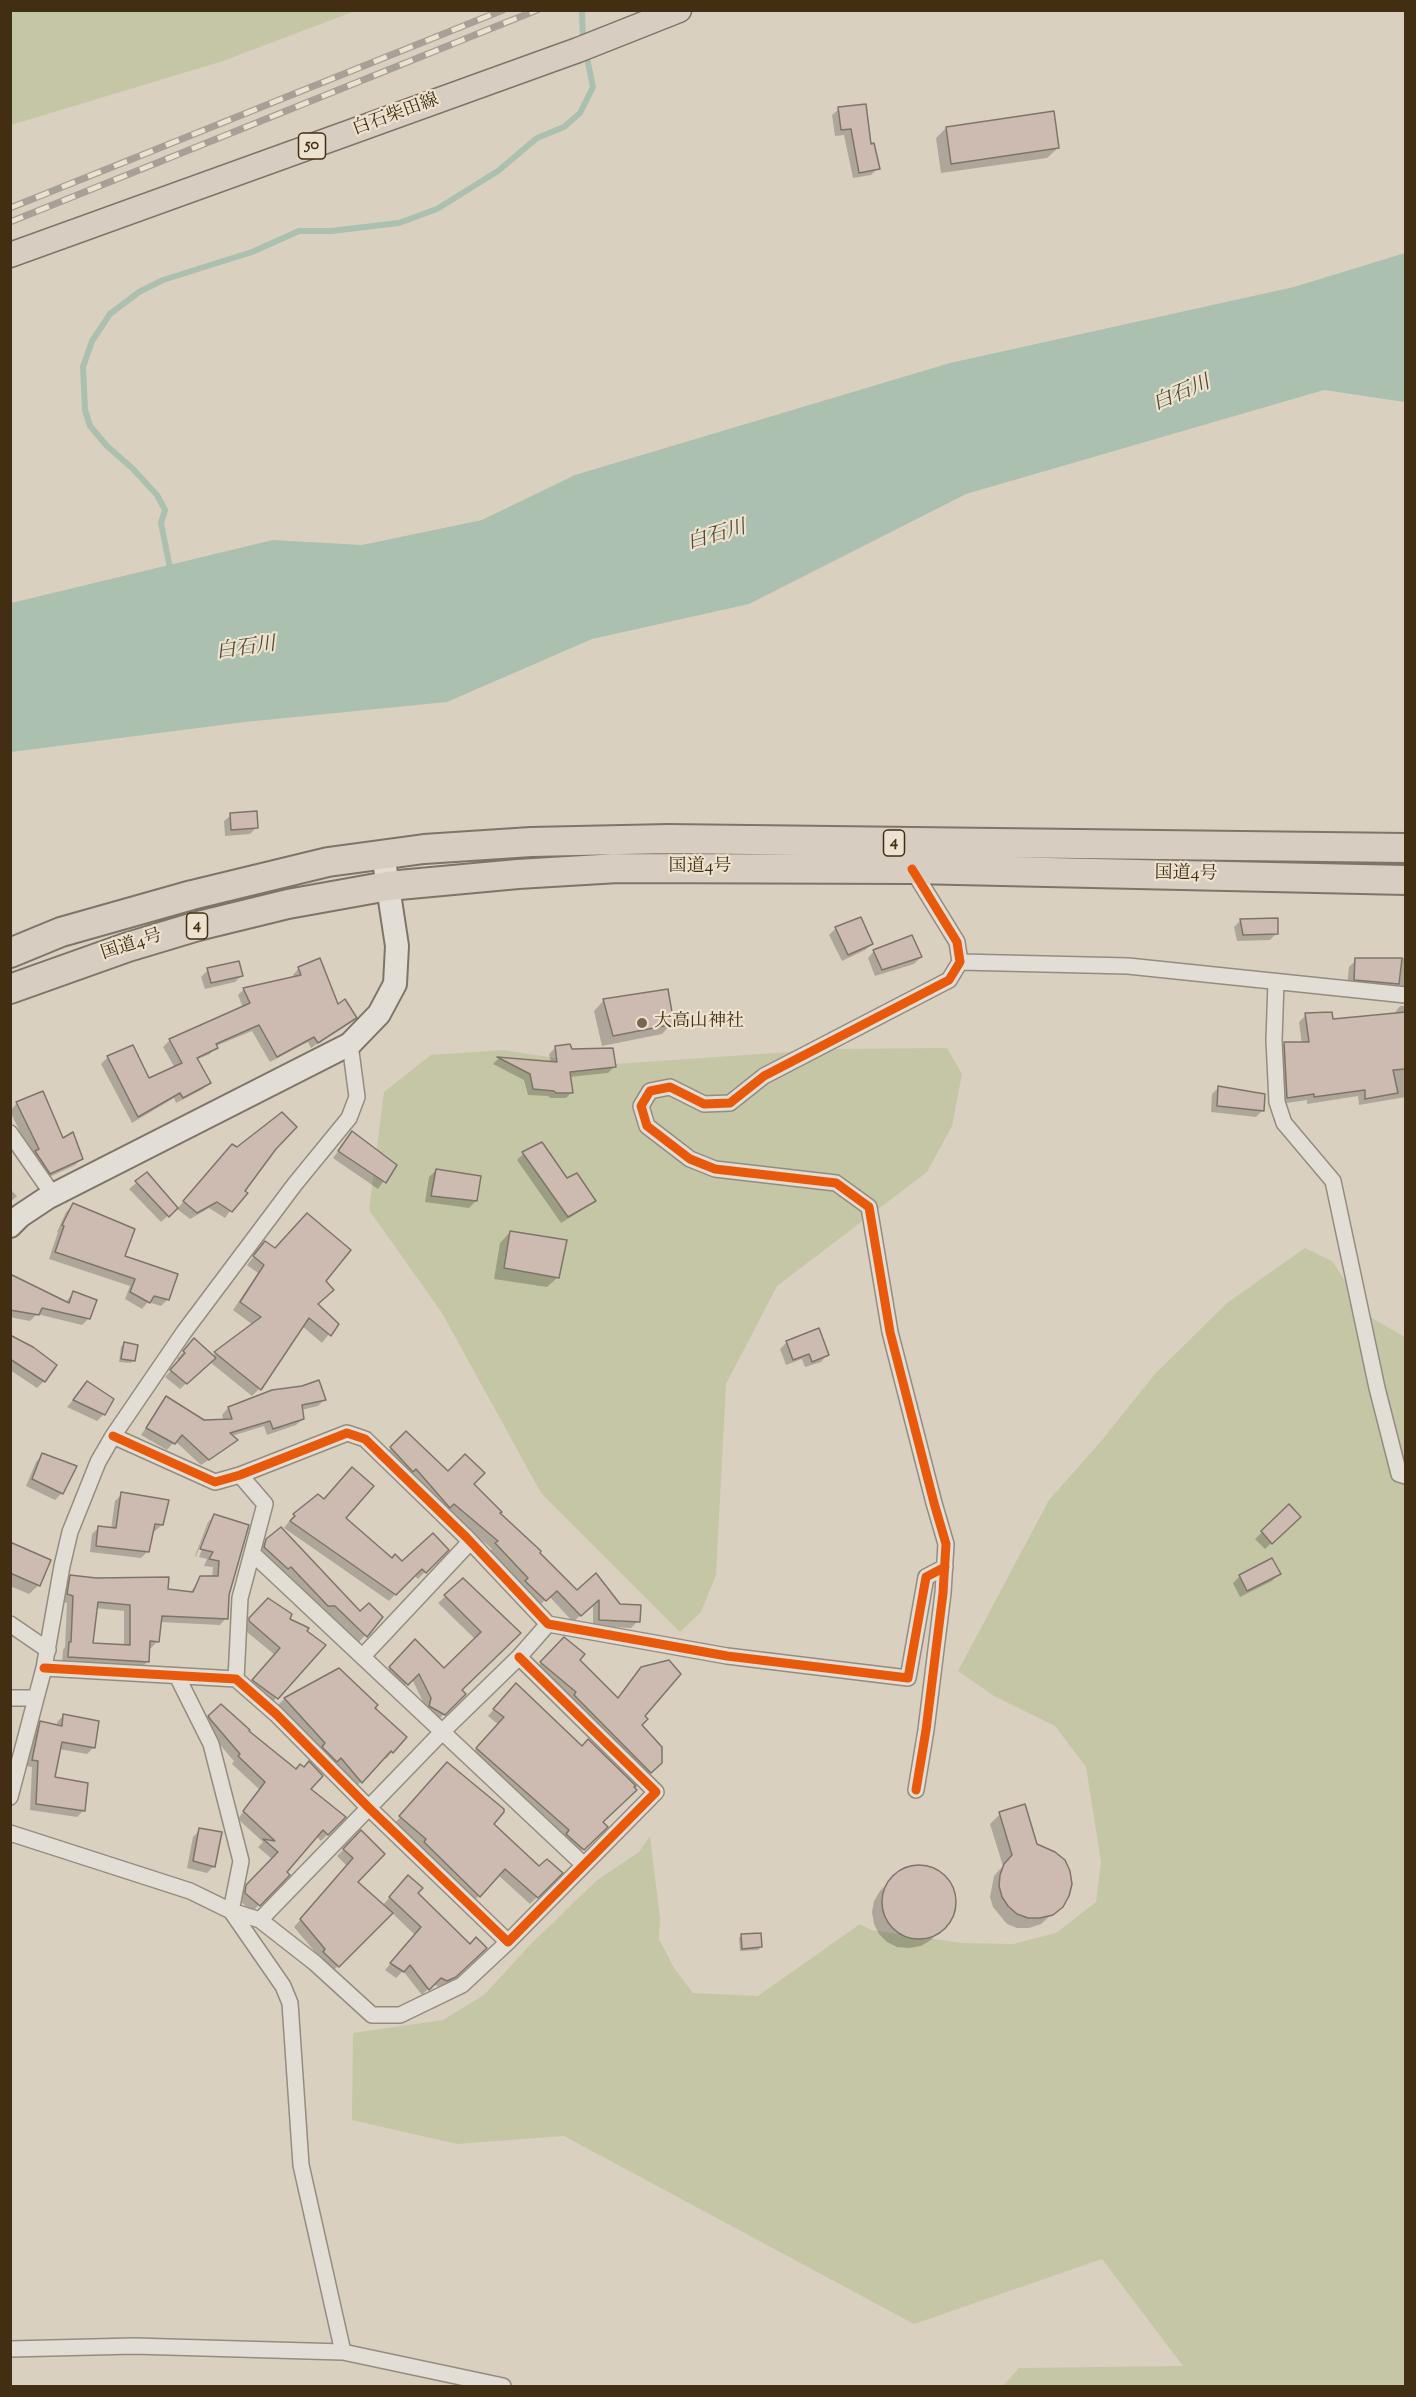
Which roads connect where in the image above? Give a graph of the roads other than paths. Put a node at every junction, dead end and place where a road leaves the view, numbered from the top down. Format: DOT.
graph roads {
  1 [pos="679,10"];
  2 [pos="10,255"];
  3 [pos="1406,848"];
  4 [pos="383,854"];
  5 [pos="912,869"];
  6 [pos="1406,880"];
  7 [pos="388,886"];
  8 [pos="10,953"];
  9 [pos="960,962"];
  10 [pos="1276,982"];
  11 [pos="10,989"];
  12 [pos="1406,995"];
  13 [pos="350,1044"];
  14 [pos="10,1133"];
  15 [pos="53,1195"];
  16 [pos="10,1226"];
  17 [pos="113,1436"];
  18 [pos="240,1475"];
  19 [pos="1406,1476"];
  20 [pos="470,1542"];
  21 [pos="252,1553"];
  22 [pos="945,1567"];
  23 [pos="10,1624"];
  24 [pos="548,1624"];
  25 [pos="48,1650"];
  26 [pos="363,1656"];
  27 [pos="519,1657"];
  28 [pos="44,1668"];
  29 [pos="177,1676"];
  30 [pos="236,1679"];
  31 [pos="10,1698"];
  32 [pos="35,1698"];
  33 [pos="443,1732"];
  34 [pos="916,1790"];
  35 [pos="10,1797"];
  36 [pos="369,1808"];
  37 [pos="10,1833"];
  38 [pos="584,1865"];
  39 [pos="231,1911"];
  40 [pos="260,1920"];
  41 [pos="508,1942"];
  42 [pos="10,2349"];
  43 [pos="343,2352"];
  44 [pos="502,2386"];
  1 -- 2 [label="main road, 白石柴田線 / 50"];
  3 -- 4 [label="highway, 国道4号 / 4"];
  4 -- 7 [label="street"];
  4 -- 8 [label="highway, 国道4号 / 4"];
  5 -- 6 [label="highway, 国道4号 / 4"];
  5 -- 7 [label="highway, 国道4号 / 4"];
  5 -- 9 [label="street"];
  7 -- 11 [label="highway, 国道4号 / 4"];
  7 -- 13 [label="street"];
  9 -- 10 [label="street"];
  9 -- 22 [label="street"];
  10 -- 12 [label="street"];
  10 -- 19 [label="street"];
  13 -- 15 [label="street"];
  13 -- 17 [label="street"];
  14 -- 15 [label="street"];
  15 -- 16 [label="street"];
  17 -- 18 [label="street"];
  17 -- 25 [label="street"];
  18 -- 20 [label="street"];
  18 -- 21 [label="street"];
  20 -- 24 [label="street"];
  20 -- 26 [label="street"];
  21 -- 26 [label="street"];
  21 -- 30 [label="street"];
  22 -- 24 [label="street"];
  22 -- 34 [label="street"];
  23 -- 25 [label="street"];
  24 -- 27 [label="street"];
  25 -- 28 [label="street"];
  26 -- 33 [label="street"];
  27 -- 33 [label="street"];
  27 -- 38 [label="street"];
  28 -- 29 [label="street"];
  28 -- 32 [label="street"];
  29 -- 30 [label="street"];
  29 -- 39 [label="street"];
  30 -- 36 [label="street"];
  31 -- 32 [label="street"];
  32 -- 35 [label="street"];
  33 -- 36 [label="street"];
  33 -- 38 [label="street"];
  36 -- 40 [label="street"];
  36 -- 41 [label="street"];
  37 -- 39 [label="street"];
  38 -- 41 [label="street"];
  39 -- 40 [label="street"];
  39 -- 43 [label="street"];
  40 -- 41 [label="street"];
  42 -- 43 [label="street"];
  43 -- 44 [label="street"];
}
